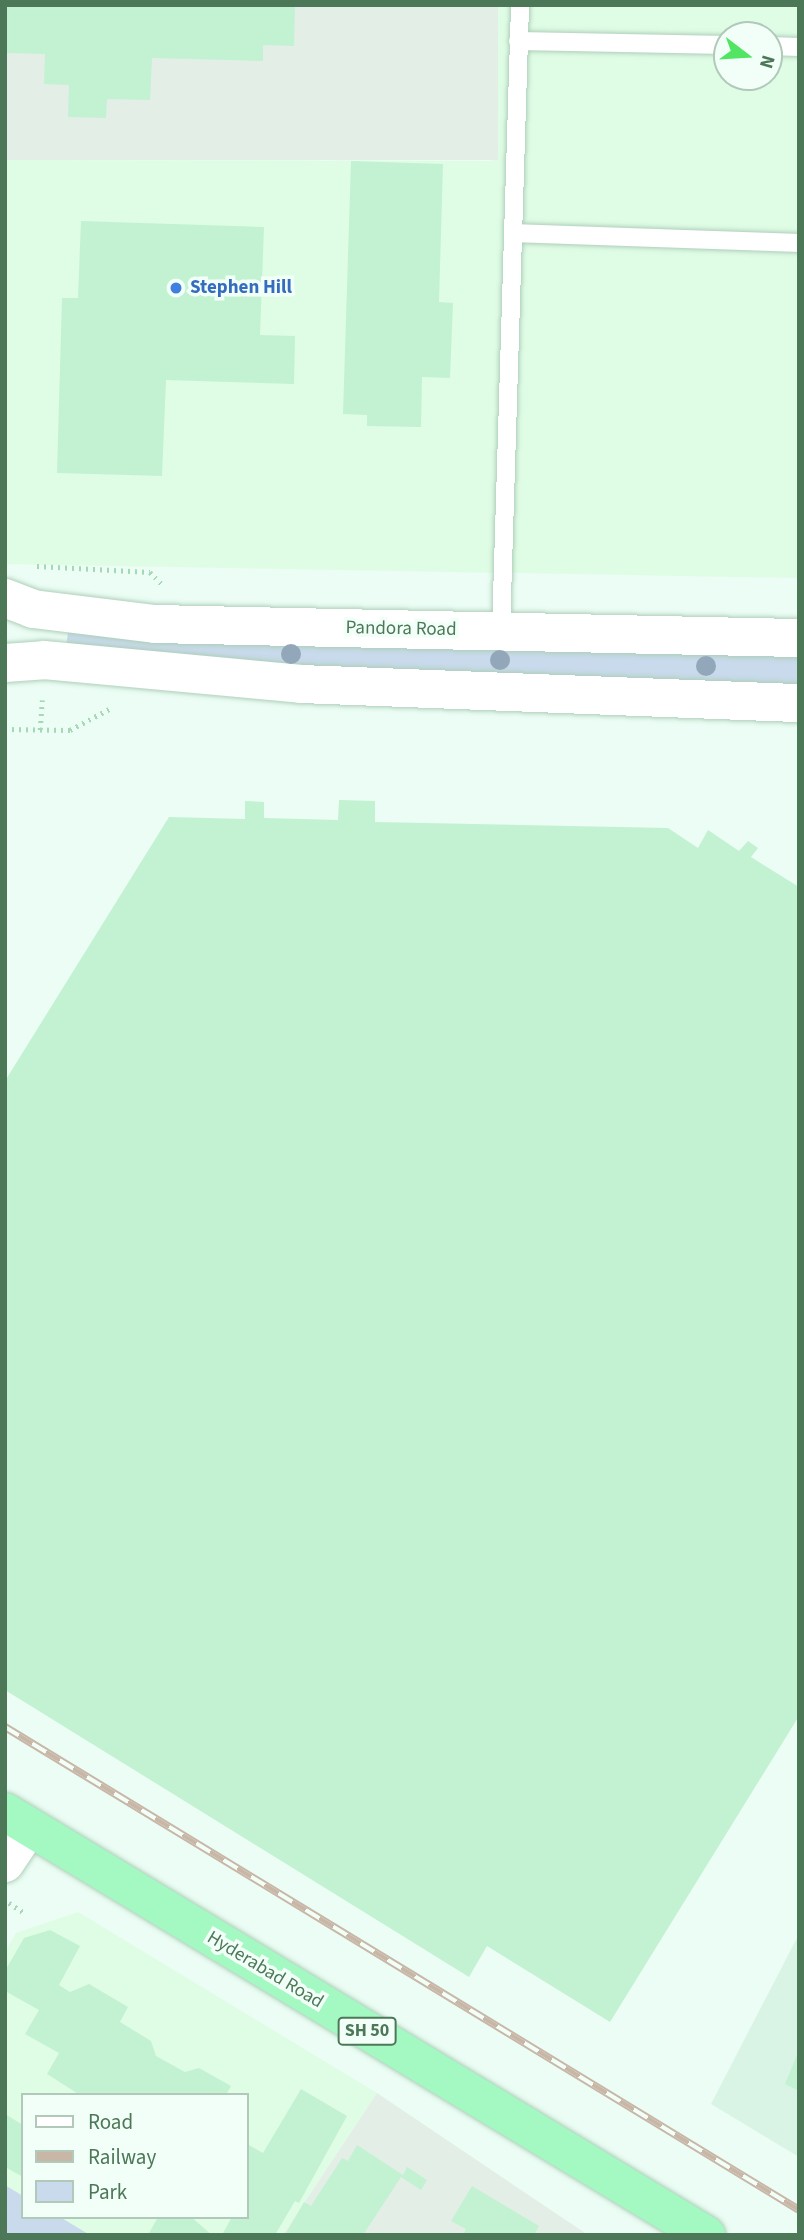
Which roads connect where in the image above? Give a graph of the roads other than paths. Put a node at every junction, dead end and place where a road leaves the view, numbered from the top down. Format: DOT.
graph roads {
  1 [pos="520,5"];
  2 [pos="519,41"];
  3 [pos="713,45"];
  4 [pos="513,233"];
  5 [pos="799,243"];
  6 [pos="5,598"];
  7 [pos="501,631"];
  8 [pos="799,638"];
  9 [pos="5,663"];
  10 [pos="799,702"];
  11 [pos="17,1819"];
  12 [pos="5,1863"];
  13 [pos="706,2235"];
  1 -- 2 [label="lane"];
  2 -- 3 [label="lane"];
  2 -- 4 [label="lane"];
  4 -- 5 [label="lane"];
  4 -- 7 [label="lane"];
  6 -- 7 [label="main road, Pandora Road"];
  7 -- 8 [label="main road, Pandora Road"];
  9 -- 10 [label="main road"];
  11 -- 12 [label="main road"];
  11 -- 13 [label="highway, Hyderabad Road / SH 50"];
}
